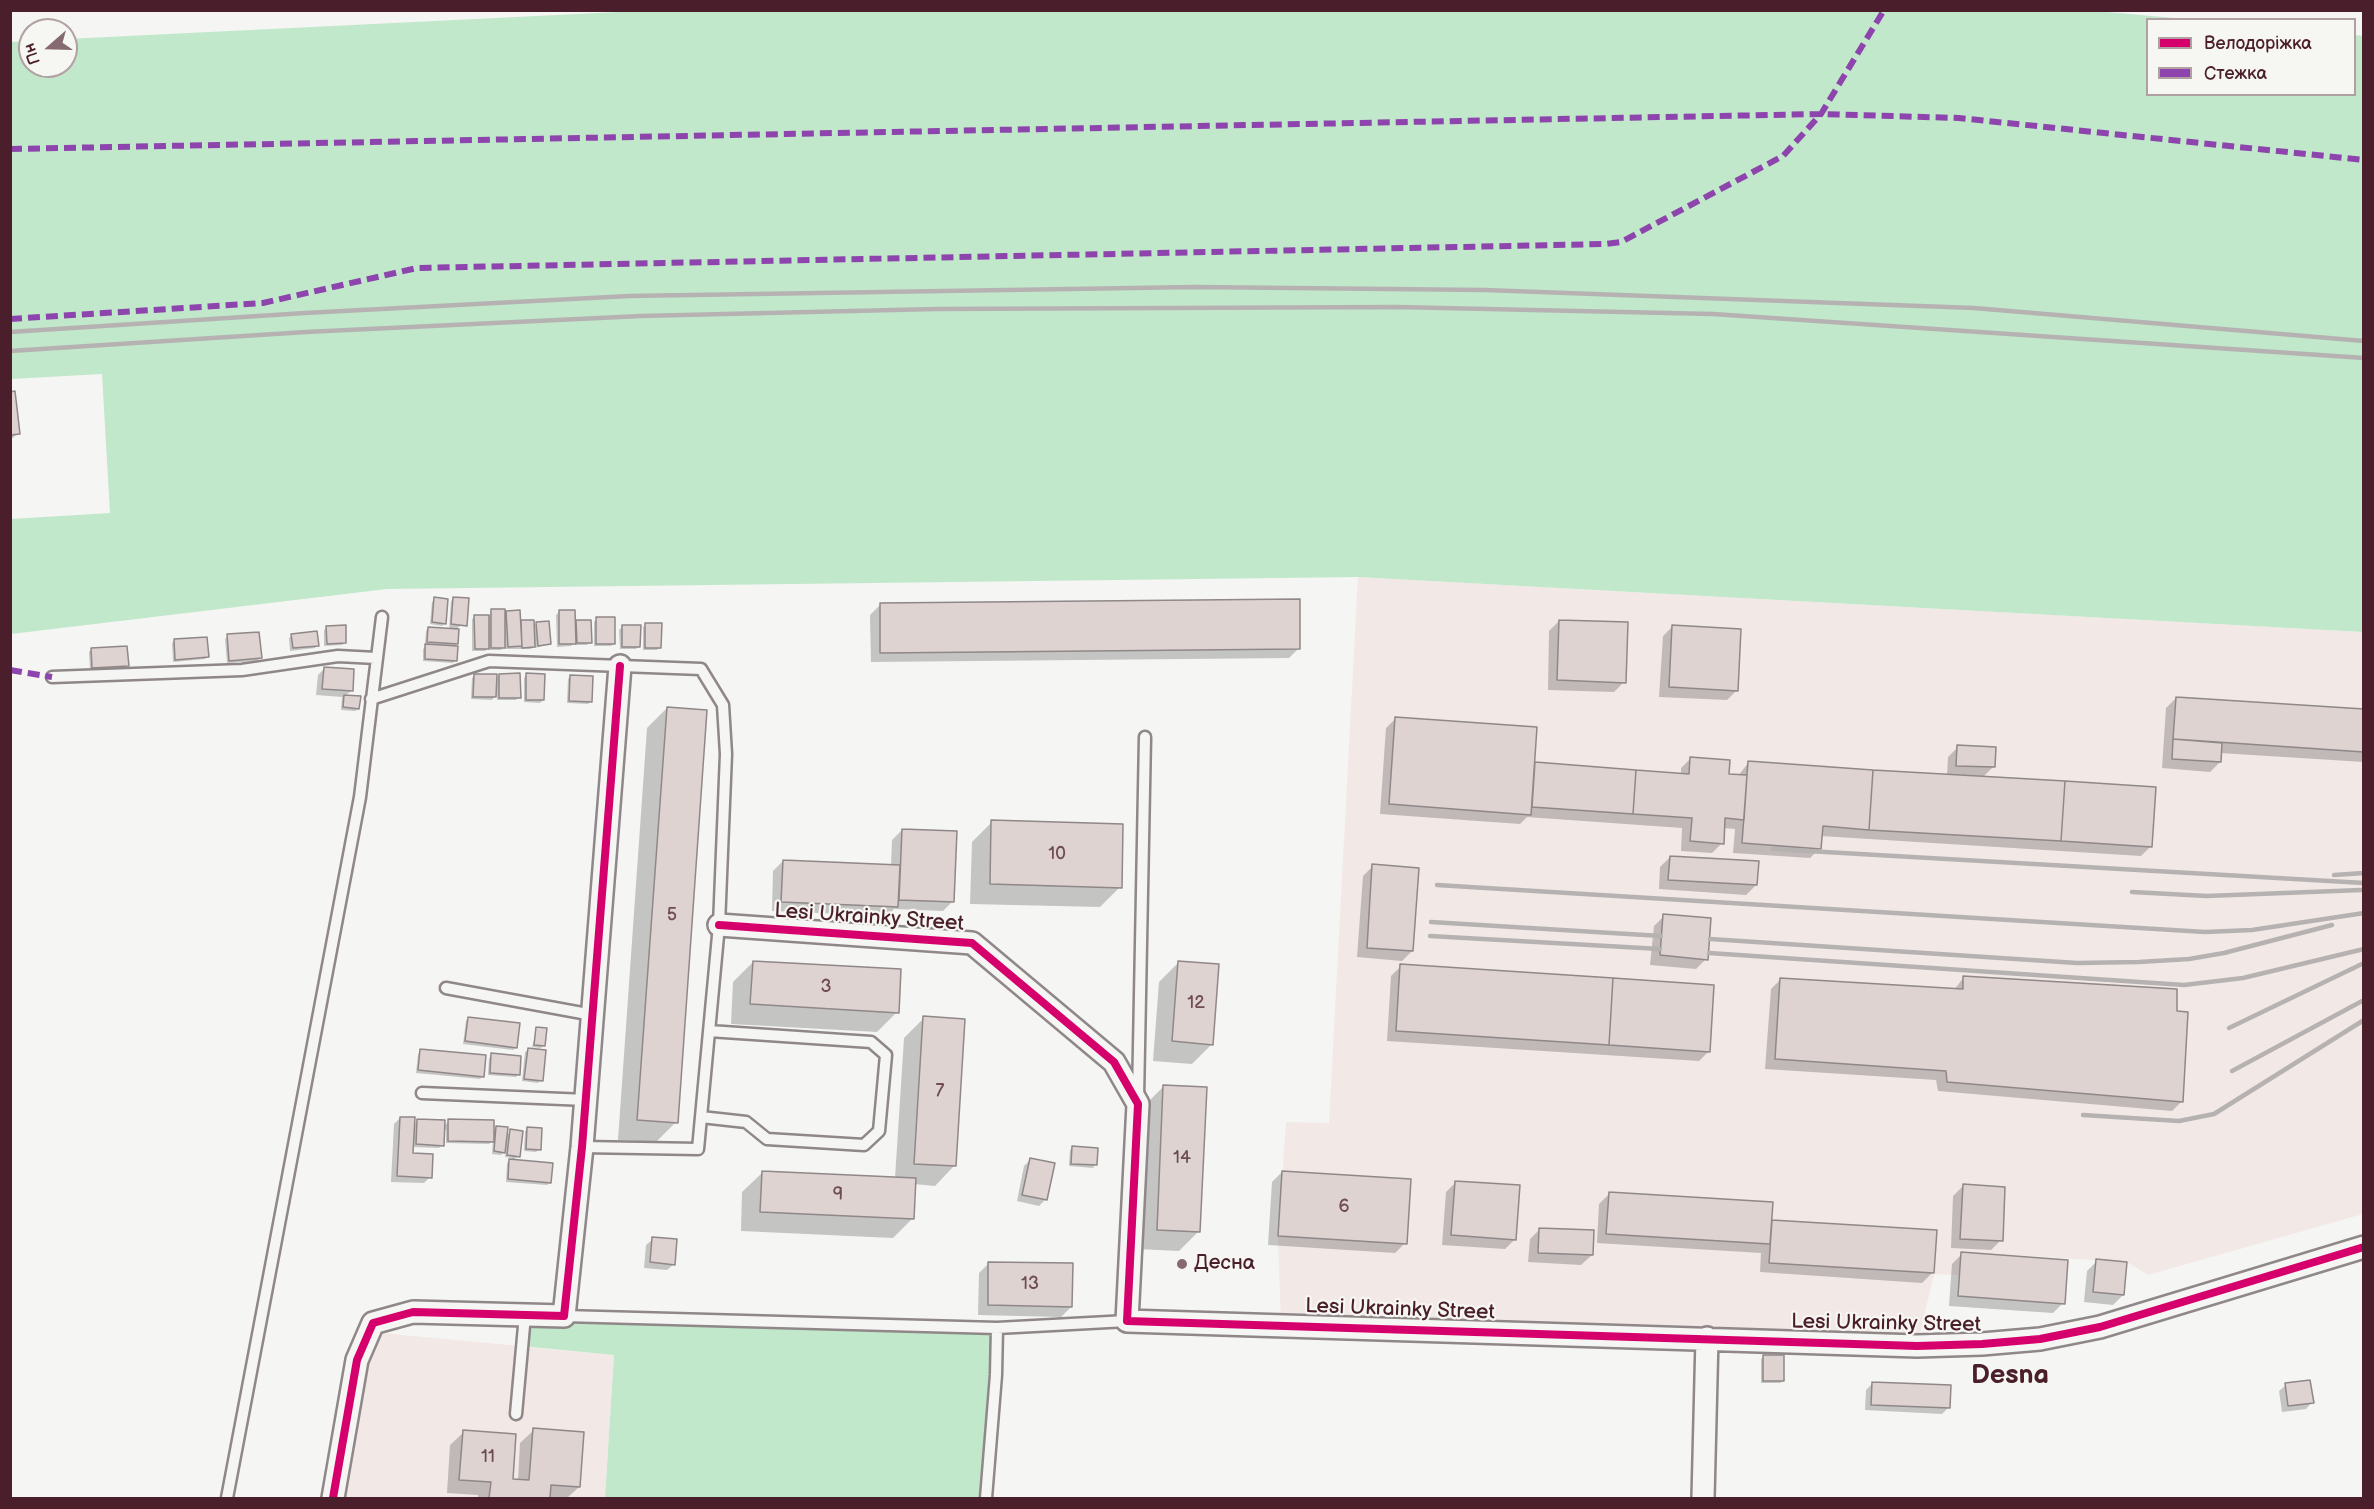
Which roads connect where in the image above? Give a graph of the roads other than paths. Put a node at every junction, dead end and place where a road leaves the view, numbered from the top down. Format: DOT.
graph roads {
  1 [pos="382,616"];
  2 [pos="376,658"];
  3 [pos="620,666"];
  4 [pos="52,677"];
  5 [pos="371,699"];
  6 [pos="1145,737"];
  7 [pos="719,925"];
  8 [pos="446,988"];
  9 [pos="592,1015"];
  10 [pos="709,1030"];
  11 [pos="422,1093"];
  12 [pos="586,1100"];
  13 [pos="1138,1104"];
  14 [pos="701,1117"];
  15 [pos="582,1147"];
  16 [pos="2364,1247"];
  17 [pos="525,1315"];
  18 [pos="564,1316"];
  19 [pos="1127,1321"];
  20 [pos="997,1328"];
  21 [pos="1707,1338"];
  22 [pos="516,1414"];
  23 [pos="227,1498"];
  24 [pos="333,1498"];
  25 [pos="986,1498"];
  26 [pos="1703,1498"];
  1 -- 2 [label="lane"];
  2 -- 4 [label="lane"];
  2 -- 5 [label="lane"];
  3 -- 5 [label="lane"];
  3 -- 7 [label="lane"];
  3 -- 9 [label="street"];
  5 -- 23 [label="lane"];
  6 -- 13 [label="lane"];
  7 -- 10 [label="lane"];
  7 -- 13 [label="street, Lesi Ukrainky Street"];
  8 -- 9 [label="lane"];
  9 -- 12 [label="street"];
  10 -- 14 [label="lane"];
  10 -- 14 [label="lane"];
  11 -- 12 [label="lane"];
  12 -- 15 [label="street"];
  13 -- 19 [label="street"];
  14 -- 15 [label="lane"];
  15 -- 18 [label="street"];
  16 -- 21 [label="street, Lesi Ukrainky Street"];
  17 -- 18 [label="street"];
  17 -- 22 [label="lane"];
  17 -- 24 [label="street"];
  18 -- 20 [label="lane"];
  19 -- 20 [label="lane"];
  19 -- 21 [label="street, Lesi Ukrainky Street"];
  20 -- 25 [label="lane"];
  21 -- 26 [label="street"];
}
